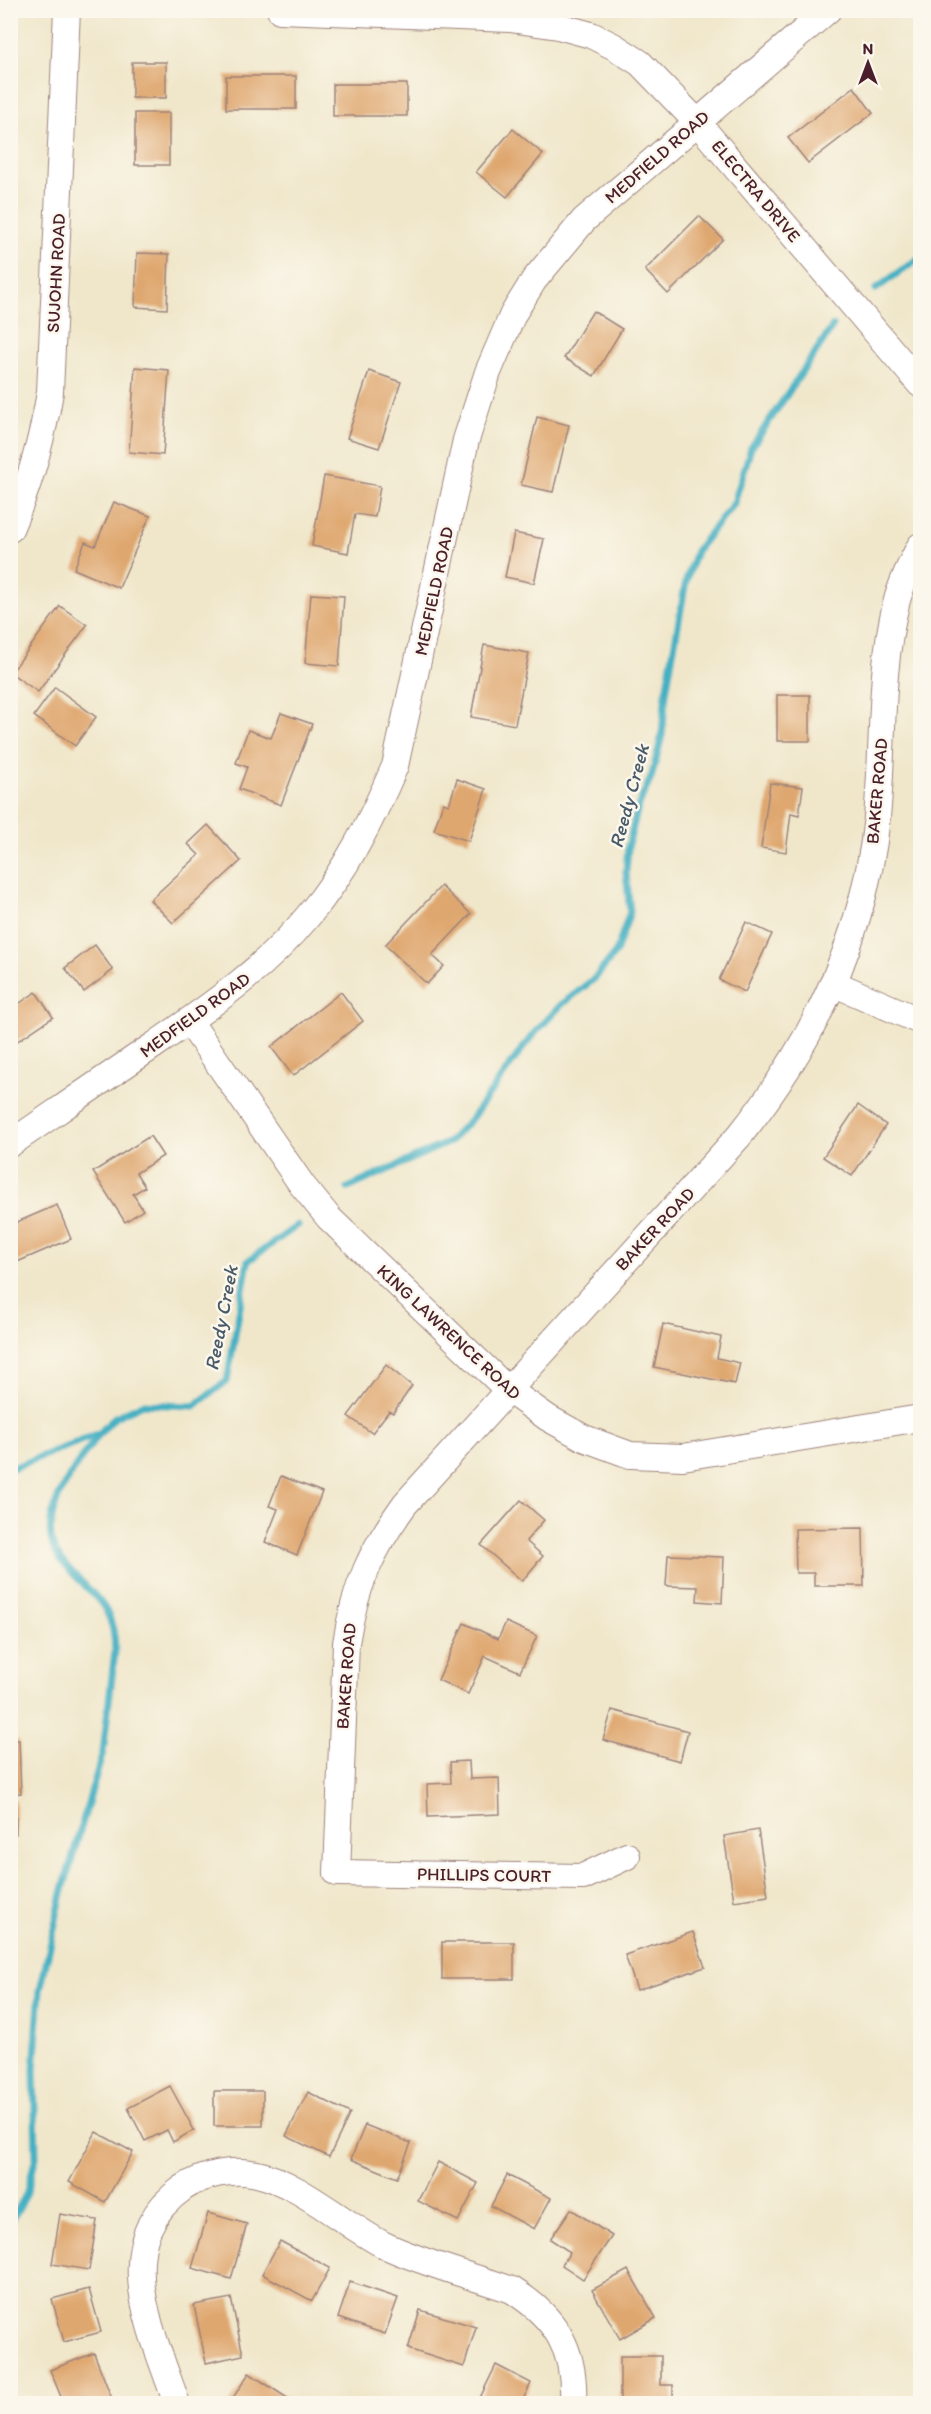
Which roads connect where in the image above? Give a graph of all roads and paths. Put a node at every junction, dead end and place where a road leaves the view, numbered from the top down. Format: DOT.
graph roads {
  1 [pos="67,10"];
  2 [pos="280,10"];
  3 [pos="828,10"];
  4 [pos="697,122"];
  5 [pos="921,384"];
  6 [pos="10,529"];
  7 [pos="921,546"];
  8 [pos="834,984"];
  9 [pos="189,1021"];
  10 [pos="921,1022"];
  11 [pos="10,1144"];
  12 [pos="507,1389"];
  13 [pos="921,1418"];
  14 [pos="627,1856"];
  15 [pos="337,1873"];
  16 [pos="177,2403"];
  17 [pos="573,2403"];
  1 -- 6 [label="street, SUJOHN ROAD"];
  2 -- 4 [label="street, ELECTRA DRIVE"];
  3 -- 4 [label="street, MEDFIELD ROAD"];
  4 -- 5 [label="street, ELECTRA DRIVE"];
  4 -- 9 [label="street, MEDFIELD ROAD"];
  7 -- 8 [label="street, BAKER ROAD"];
  8 -- 10 [label="street"];
  8 -- 12 [label="street, BAKER ROAD"];
  9 -- 11 [label="street, MEDFIELD ROAD"];
  9 -- 12 [label="street, KING LAWRENCE ROAD"];
  12 -- 13 [label="street, KING LAWRENCE ROAD"];
  12 -- 15 [label="street, BAKER ROAD"];
  14 -- 15 [label="street, PHILLIPS COURT"];
  16 -- 17 [label="street"];
}
